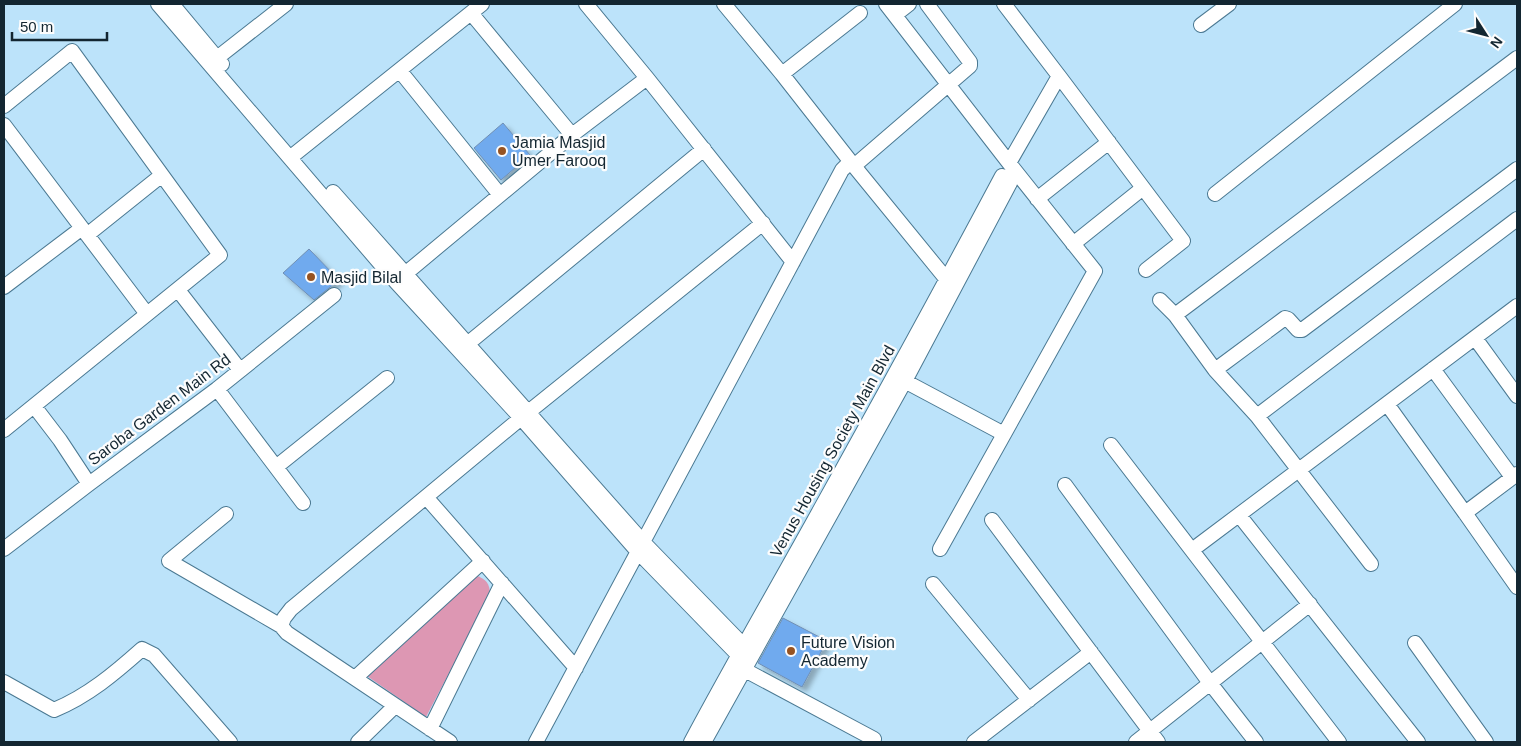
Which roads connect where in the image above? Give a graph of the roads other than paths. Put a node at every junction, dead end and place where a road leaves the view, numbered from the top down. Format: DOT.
graph roads {
  1 [pos="158,4"];
  2 [pos="172,4"];
  3 [pos="286,4"];
  4 [pos="482,4"];
  5 [pos="586,4"];
  6 [pos="724,4"];
  7 [pos="909,4"];
  8 [pos="927,4"];
  9 [pos="1004,4"];
  10 [pos="1229,4"];
  11 [pos="1455,4"];
  12 [pos="890,9"];
  13 [pos="471,13"];
  14 [pos="860,13"];
  15 [pos="1202,25"];
  16 [pos="1517,58"];
  17 [pos="214,62"];
  18 [pos="400,71"];
  19 [pos="782,74"];
  20 [pos="1059,76"];
  21 [pos="648,78"];
  22 [pos="949,85"];
  23 [pos="4,106"];
  24 [pos="4,125"];
  25 [pos="572,135"];
  26 [pos="1109,142"];
  27 [pos="704,149"];
  28 [pos="294,154"];
  29 [pos="852,164"];
  30 [pos="1517,169"];
  31 [pos="1007,174"];
  32 [pos="162,175"];
  33 [pos="1143,188"];
  34 [pos="500,194"];
  35 [pos="1214,194"];
  36 [pos="1037,199"];
  37 [pos="1517,218"];
  38 [pos="763,223"];
  39 [pos="84,232"];
  40 [pos="1073,244"];
  41 [pos="793,262"];
  42 [pos="1146,270"];
  43 [pos="400,278"];
  44 [pos="951,284"];
  45 [pos="4,287"];
  46 [pos="178,290"];
  47 [pos="334,295"];
  48 [pos="1160,300"];
  49 [pos="1517,306"];
  50 [pos="147,314"];
  51 [pos="1175,315"];
  52 [pos="1475,338"];
  53 [pos="463,347"];
  54 [pos="1433,369"];
  55 [pos="240,370"];
  56 [pos="1215,370"];
  57 [pos="388,378"];
  58 [pos="899,379"];
  59 [pos="218,389"];
  60 [pos="1517,396"];
  61 [pos="1387,404"];
  62 [pos="34,406"];
  63 [pos="525,415"];
  64 [pos="1257,416"];
  65 [pos="4,430"];
  66 [pos="1004,434"];
  67 [pos="1111,445"];
  68 [pos="276,467"];
  69 [pos="1299,470"];
  70 [pos="1515,475"];
  71 [pos="89,484"];
  72 [pos="1065,485"];
  73 [pos="426,497"];
  74 [pos="303,503"];
  75 [pos="1465,513"];
  76 [pos="226,514"];
  77 [pos="1239,514"];
  78 [pos="992,520"];
  79 [pos="641,548"];
  80 [pos="940,549"];
  81 [pos="4,550"];
  82 [pos="1192,550"];
  83 [pos="483,561"];
  84 [pos="1371,564"];
  85 [pos="502,584"];
  86 [pos="933,584"];
  87 [pos="1517,587"];
  88 [pos="1310,604"];
  89 [pos="281,626"];
  90 [pos="1262,642"];
  91 [pos="1415,644"];
  92 [pos="1091,652"];
  93 [pos="744,657"];
  94 [pos="576,668"];
  95 [pos="355,678"];
  96 [pos="4,682"];
  97 [pos="1210,683"];
  98 [pos="1028,700"];
  99 [pos="395,706"];
  100 [pos="430,729"];
  101 [pos="1154,737"];
  102 [pos="874,739"];
  103 [pos="230,742"];
  104 [pos="358,742"];
  105 [pos="450,742"];
  106 [pos="536,742"];
  107 [pos="691,742"];
  108 [pos="704,742"];
  109 [pos="974,742"];
  110 [pos="1136,742"];
  111 [pos="1256,742"];
  112 [pos="1339,742"];
  113 [pos="1418,742"];
  114 [pos="1486,742"];
  1 -- 17 [label="street"];
  2 -- 17 [label="street"];
  3 -- 17 [label="street"];
  4 -- 13 [label="street"];
  5 -- 21 [label="street"];
  6 -- 19 [label="street"];
  7 -- 12 [label="street"];
  8 -- 22 [label="street"];
  9 -- 20 [label="street"];
  10 -- 15 [label="street"];
  11 -- 35 [label="street"];
  12 -- 22 [label="street"];
  13 -- 18 [label="street"];
  13 -- 25 [label="street"];
  14 -- 19 [label="street"];
  16 -- 51 [label="street"];
  17 -- 28 [label="street"];
  18 -- 28 [label="street"];
  18 -- 34 [label="street"];
  19 -- 29 [label="street"];
  20 -- 26 [label="street"];
  20 -- 31 [label="street, Venus Housing Society Main Blvd"];
  21 -- 25 [label="street"];
  21 -- 27 [label="street"];
  22 -- 29 [label="street"];
  22 -- 31 [label="street"];
  23 -- 32 [label="street"];
  24 -- 39 [label="street"];
  25 -- 34 [label="street"];
  26 -- 33 [label="street"];
  26 -- 36 [label="street"];
  27 -- 38 [label="street"];
  27 -- 53 [label="street"];
  28 -- 43 [label="street"];
  29 -- 41 [label="street"];
  29 -- 44 [label="street"];
  30 -- 56 [label="street"];
  31 -- 36 [label="street"];
  31 -- 44 [label="street, Venus Housing Society Main Blvd"];
  32 -- 39 [label="street"];
  32 -- 46 [label="street"];
  33 -- 40 [label="street"];
  33 -- 42 [label="street"];
  34 -- 43 [label="street"];
  36 -- 40 [label="street"];
  37 -- 64 [label="street"];
  38 -- 41 [label="street"];
  38 -- 63 [label="street"];
  39 -- 45 [label="street"];
  39 -- 50 [label="street"];
  40 -- 66 [label="street"];
  41 -- 79 [label="street"];
  43 -- 53 [label="street"];
  44 -- 58 [label="street, Venus Housing Society Main Blvd"];
  46 -- 50 [label="street"];
  46 -- 55 [label="street"];
  47 -- 55 [label="street, Saroba Garden Main Rd"];
  48 -- 51 [label="street"];
  49 -- 52 [label="street"];
  50 -- 62 [label="street"];
  51 -- 56 [label="street"];
  52 -- 54 [label="street"];
  52 -- 60 [label="street"];
  53 -- 63 [label="street"];
  54 -- 61 [label="street"];
  54 -- 70 [label="street"];
  55 -- 59 [label="street, Saroba Garden Main Rd"];
  56 -- 64 [label="street"];
  57 -- 68 [label="street"];
  58 -- 66 [label="street"];
  58 -- 93 [label="street, Venus Housing Society Main Blvd"];
  59 -- 68 [label="street"];
  59 -- 71 [label="street, Saroba Garden Main Rd"];
  61 -- 69 [label="street"];
  61 -- 75 [label="street"];
  62 -- 65 [label="street"];
  62 -- 71 [label="street"];
  63 -- 73 [label="street"];
  63 -- 79 [label="street"];
  64 -- 69 [label="street"];
  66 -- 80 [label="street"];
  67 -- 82 [label="street"];
  68 -- 74 [label="street"];
  69 -- 77 [label="street"];
  69 -- 84 [label="street"];
  70 -- 75 [label="street"];
  71 -- 81 [label="street, Saroba Garden Main Rd"];
  72 -- 97 [label="street"];
  73 -- 83 [label="street"];
  73 -- 89 [label="street"];
  75 -- 87 [label="street"];
  76 -- 89 [label="street"];
  77 -- 82 [label="street"];
  77 -- 88 [label="street"];
  78 -- 92 [label="street"];
  79 -- 93 [label="street"];
  79 -- 94 [label="street"];
  82 -- 90 [label="street"];
  83 -- 85 [label="street"];
  83 -- 95 [label="street"];
  85 -- 94 [label="street"];
  85 -- 100 [label="street"];
  86 -- 98 [label="street"];
  88 -- 90 [label="street"];
  88 -- 113 [label="street"];
  89 -- 95 [label="street"];
  90 -- 97 [label="street"];
  90 -- 112 [label="street"];
  91 -- 114 [label="street"];
  92 -- 98 [label="street"];
  92 -- 101 [label="street"];
  93 -- 102 [label="street"];
  93 -- 107 [label="street, Venus Housing Society Main Blvd"];
  93 -- 108 [label="street, Venus Housing Society Main Blvd"];
  94 -- 106 [label="street"];
  95 -- 99 [label="street"];
  96 -- 103 [label="street"];
  97 -- 101 [label="street"];
  97 -- 111 [label="street"];
  98 -- 109 [label="street"];
  99 -- 100 [label="street"];
  99 -- 104 [label="street"];
  100 -- 105 [label="street"];
  101 -- 110 [label="street"];
}
